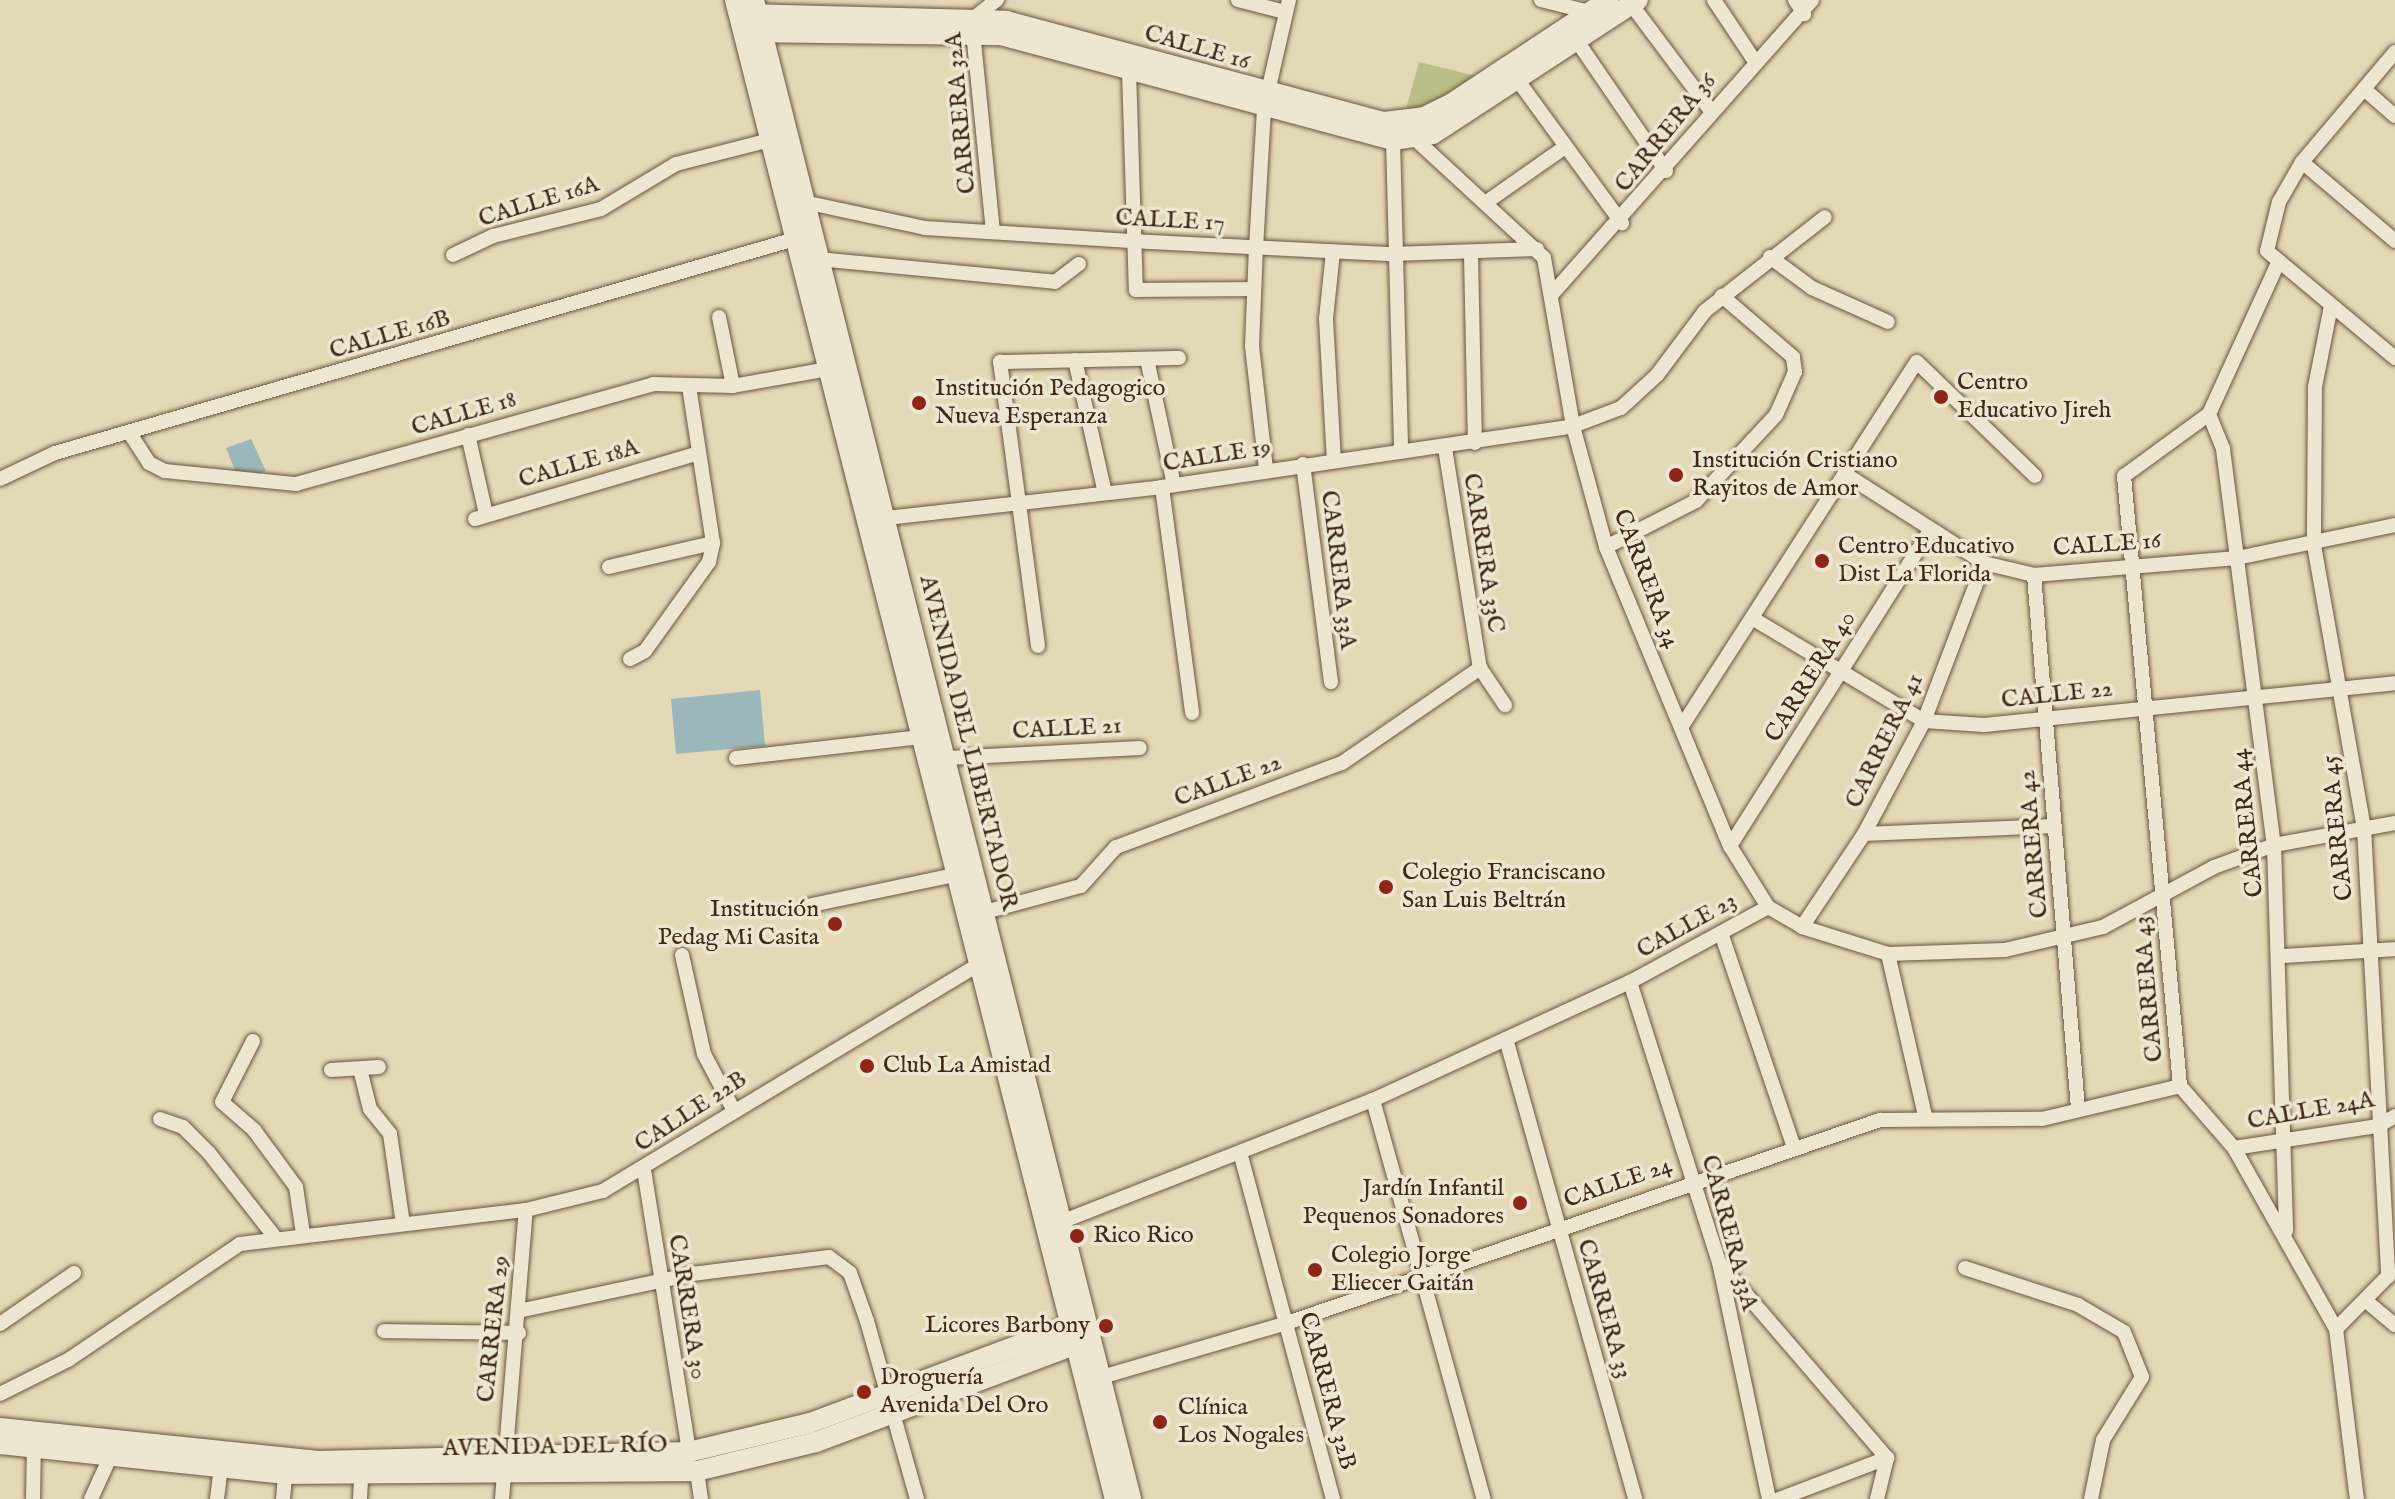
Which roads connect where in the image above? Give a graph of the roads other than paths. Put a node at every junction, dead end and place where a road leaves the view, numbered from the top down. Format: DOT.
graph roads {
  1 [pos="997,0"];
  2 [pos="1238,0"];
  3 [pos="1541,0"];
  4 [pos="1608,0"];
  5 [pos="1714,0"];
  6 [pos="1795,0"];
  7 [pos="1812,0"];
  8 [pos="1634,2"];
  9 [pos="1287,6"];
  10 [pos="1589,12"];
  11 [pos="1804,14"];
  12 [pos="748,15"];
  13 [pos="977,15"];
  14 [pos="1579,44"];
  15 [pos="2395,52"];
  16 [pos="1754,60"];
  17 [pos="1129,71"];
  18 [pos="1519,82"];
  19 [pos="2364,89"];
  20 [pos="1265,102"];
  21 [pos="1711,111"];
  22 [pos="2395,116"];
  23 [pos="1403,138"];
  24 [pos="770,140"];
  25 [pos="1565,147"];
  26 [pos="2302,162"];
  27 [pos="1666,171"];
  28 [pos="1488,201"];
  29 [pos="804,202"];
  30 [pos="1825,217"];
  31 [pos="1622,223"];
  32 [pos="993,232"];
  33 [pos="795,239"];
  34 [pos="1131,241"];
  35 [pos="2395,241"];
  36 [pos="1256,248"];
  37 [pos="1537,249"];
  38 [pos="1333,252"];
  39 [pos="1392,254"];
  40 [pos="453,255"];
  41 [pos="1471,255"];
  42 [pos="1770,257"];
  43 [pos="818,259"];
  44 [pos="2279,261"];
  45 [pos="1079,264"];
  46 [pos="1254,289"];
  47 [pos="1553,293"];
  48 [pos="1722,296"];
  49 [pos="2331,306"];
  50 [pos="719,317"];
  51 [pos="1888,322"];
  52 [pos="1179,358"];
  53 [pos="2395,358"];
  54 [pos="1147,359"];
  55 [pos="1075,360"];
  56 [pos="828,369"];
  57 [pos="733,386"];
  58 [pos="689,387"];
  59 [pos="2209,414"];
  60 [pos="1573,426"];
  61 [pos="129,432"];
  62 [pos="468,435"];
  63 [pos="1475,443"];
  64 [pos="1445,448"];
  65 [pos="1401,452"];
  66 [pos="696,454"];
  67 [pos="1334,461"];
  68 [pos="1303,464"];
  69 [pos="1266,469"];
  70 [pos="1845,474"];
  71 [pos="2035,476"];
  72 [pos="0,479"];
  73 [pos="1168,486"];
  74 [pos="1105,493"];
  75 [pos="1023,501"];
  76 [pos="874,519"];
  77 [pos="2395,525"];
  78 [pos="1930,531"];
  79 [pos="713,543"];
  80 [pos="2314,545"];
  81 [pos="1606,547"];
  82 [pos="2237,558"];
  83 [pos="1984,563"];
  84 [pos="609,567"];
  85 [pos="2133,572"];
  86 [pos="2034,575"];
  87 [pos="1752,618"];
  88 [pos="1038,646"];
  89 [pos="630,659"];
  90 [pos="1480,668"];
  91 [pos="1841,671"];
  92 [pos="1331,682"];
  93 [pos="2395,683"];
  94 [pos="2342,688"];
  95 [pos="2257,698"];
  96 [pos="1505,705"];
  97 [pos="2145,708"];
  98 [pos="1192,713"];
  99 [pos="2046,719"];
  100 [pos="1924,721"];
  101 [pos="1682,726"];
  102 [pos="919,737"];
  103 [pos="1140,748"];
  104 [pos="736,758"];
  105 [pos="948,758"];
  106 [pos="2395,823"];
  107 [pos="2054,826"];
  108 [pos="2364,828"];
  109 [pos="1864,834"];
  110 [pos="2274,845"];
  111 [pos="1730,846"];
  112 [pos="954,875"];
  113 [pos="2163,898"];
  114 [pos="807,906"];
  115 [pos="1768,907"];
  116 [pos="985,912"];
  117 [pos="1802,927"];
  118 [pos="1721,933"];
  119 [pos="2063,937"];
  120 [pos="2395,949"];
  121 [pos="2371,950"];
  122 [pos="1888,954"];
  123 [pos="682,955"];
  124 [pos="2282,956"];
  125 [pos="976,966"];
  126 [pos="1630,982"];
  127 [pos="1506,1039"];
  128 [pos="253,1041"];
  129 [pos="379,1067"];
  130 [pos="360,1069"];
  131 [pos="331,1070"];
  132 [pos="2180,1086"];
  133 [pos="1373,1100"];
  134 [pos="733,1109"];
  135 [pos="2078,1109"];
  136 [pos="1925,1115"];
  137 [pos="2395,1116"];
  138 [pos="160,1119"];
  139 [pos="2378,1126"];
  140 [pos="2287,1135"];
  141 [pos="1794,1148"];
  142 [pos="2234,1148"];
  143 [pos="1241,1156"];
  144 [pos="644,1170"];
  145 [pos="1694,1180"];
  146 [pos="526,1210"];
  147 [pos="1061,1222"];
  148 [pos="403,1224"];
  149 [pos="1558,1227"];
  150 [pos="2286,1232"];
  151 [pos="303,1234"];
  152 [pos="274,1236"];
  153 [pos="1719,1262"];
  154 [pos="1965,1268"];
  155 [pos="74,1273"];
  156 [pos="1422,1275"];
  157 [pos="659,1280"];
  158 [pos="2365,1300"];
  159 [pos="523,1310"];
  160 [pos="1287,1323"];
  161 [pos="0,1324"];
  162 [pos="2395,1325"];
  163 [pos="2336,1329"];
  164 [pos="384,1331"];
  165 [pos="1078,1332"];
  166 [pos="519,1333"];
  167 [pos="1090,1380"];
  168 [pos="0,1394"];
  169 [pos="892,1403"];
  170 [pos="0,1428"];
  171 [pos="35,1437"];
  172 [pos="0,1444"];
  173 [pos="111,1455"];
  174 [pos="1887,1458"];
  175 [pos="693,1461"];
  176 [pos="501,1466"];
  177 [pos="221,1467"];
  178 [pos="285,1474"];
  179 [pos="361,1477"];
  180 [pos="33,1499"];
  181 [pos="91,1499"];
  182 [pos="217,1499"];
  183 [pos="283,1499"];
  184 [pos="360,1499"];
  185 [pos="502,1499"];
  186 [pos="701,1499"];
  187 [pos="917,1499"];
  188 [pos="1115,1499"];
  189 [pos="1131,1499"];
  190 [pos="1333,1499"];
  191 [pos="1484,1499"];
  192 [pos="1635,1499"];
  193 [pos="1769,1499"];
  194 [pos="1779,1499"];
  195 [pos="1877,1499"];
  196 [pos="2091,1499"];
  197 [pos="2357,1499"];
  1 -- 13 [label="street, CARRERA 32A"];
  2 -- 9 [label="street"];
  3 -- 10 [label="street"];
  4 -- 10 [label="main road, CALLE 16"];
  5 -- 16 [label="street"];
  6 -- 11 [label="street"];
  7 -- 11 [label="street, CARRERA 36"];
  8 -- 14 [label="main road"];
  8 -- 21 [label="street"];
  9 -- 20 [label="street"];
  10 -- 20 [label="main road, CALLE 16"];
  11 -- 16 [label="street, CARRERA 36"];
  12 -- 13 [label="main road, CALLE 16"];
  12 -- 24 [label="main road, AVENIDA DEL LIBERTADOR"];
  12 -- 29 [label="main road, AVENIDA DEL LIBERTADOR"];
  13 -- 17 [label="main road, CALLE 16"];
  13 -- 20 [label="main road, CALLE 16"];
  13 -- 32 [label="street, CARRERA 32A"];
  14 -- 18 [label="main road"];
  14 -- 27 [label="street"];
  15 -- 19 [label="street"];
  16 -- 21 [label="street, CARRERA 36"];
  17 -- 20 [label="main road, CALLE 16"];
  17 -- 34 [label="street"];
  18 -- 23 [label="main road"];
  18 -- 25 [label="street"];
  19 -- 22 [label="street"];
  19 -- 26 [label="street"];
  20 -- 23 [label="main road, CALLE 16"];
  20 -- 36 [label="street"];
  21 -- 27 [label="street, CARRERA 36"];
  23 -- 28 [label="street, CALLE 16"];
  23 -- 39 [label="street"];
  24 -- 33 [label="main road, AVENIDA DEL LIBERTADOR"];
  24 -- 40 [label="street, CALLE 16A"];
  25 -- 28 [label="street"];
  25 -- 31 [label="street"];
  26 -- 35 [label="street"];
  26 -- 44 [label="street"];
  27 -- 31 [label="street, CARRERA 36"];
  28 -- 37 [label="street, CALLE 16"];
  29 -- 32 [label="street, CALLE 17"];
  29 -- 43 [label="main road, AVENIDA DEL LIBERTADOR"];
  30 -- 42 [label="street, CALLE 19"];
  31 -- 47 [label="street, CARRERA 36"];
  32 -- 34 [label="street, CALLE 17"];
  33 -- 56 [label="main road, AVENIDA DEL LIBERTADOR"];
  33 -- 61 [label="street, CALLE 16B"];
  34 -- 36 [label="street, CALLE 17"];
  34 -- 46 [label="street"];
  36 -- 38 [label="street, CALLE 17"];
  36 -- 46 [label="street"];
  37 -- 41 [label="street, CALLE 17"];
  37 -- 47 [label="street, CARRERA 34"];
  38 -- 39 [label="street, CALLE 17"];
  38 -- 67 [label="street, CARRERA 33A"];
  39 -- 41 [label="street, CALLE 17"];
  39 -- 65 [label="street"];
  41 -- 63 [label="street"];
  42 -- 48 [label="street, CALLE 19"];
  42 -- 51 [label="street"];
  43 -- 45 [label="street"];
  43 -- 76 [label="main road, AVENIDA DEL LIBERTADOR"];
  44 -- 49 [label="street"];
  44 -- 59 [label="street"];
  46 -- 69 [label="street"];
  47 -- 60 [label="street, CARRERA 34"];
  48 -- 60 [label="street, CALLE 19"];
  48 -- 81 [label="street"];
  49 -- 53 [label="street"];
  49 -- 80 [label="street, CARRERA 45"];
  50 -- 57 [label="street"];
  52 -- 54 [label="street"];
  54 -- 55 [label="street"];
  54 -- 73 [label="street"];
  55 -- 74 [label="street"];
  55 -- 75 [label="street"];
  56 -- 57 [label="street, CALLE 18"];
  56 -- 76 [label="main road, AVENIDA DEL LIBERTADOR"];
  57 -- 58 [label="street, CALLE 18"];
  58 -- 62 [label="street, CALLE 18"];
  58 -- 66 [label="street"];
  59 -- 82 [label="street, CARRERA 44"];
  59 -- 85 [label="street, CARRERA 43"];
  60 -- 63 [label="street, CALLE 19"];
  60 -- 81 [label="street, CARRERA 34"];
  61 -- 62 [label="street, CALLE 18"];
  61 -- 72 [label="street, CALLE 16B"];
  62 -- 66 [label="street, CALLE 18A"];
  63 -- 64 [label="street, CALLE 19"];
  64 -- 65 [label="street, CALLE 19"];
  64 -- 90 [label="street, CARRERA 33C"];
  65 -- 67 [label="street, CALLE 19"];
  66 -- 79 [label="street"];
  67 -- 68 [label="street, CALLE 19"];
  68 -- 69 [label="street, CALLE 19"];
  68 -- 92 [label="street, CARRERA 33A"];
  69 -- 73 [label="street, CALLE 19"];
  70 -- 71 [label="street"];
  70 -- 78 [label="street, CALLE 16"];
  70 -- 87 [label="street"];
  73 -- 74 [label="street, CALLE 19"];
  73 -- 98 [label="street"];
  74 -- 75 [label="street, CALLE 19"];
  75 -- 76 [label="street, CALLE 19"];
  75 -- 88 [label="street"];
  76 -- 102 [label="main road, AVENIDA DEL LIBERTADOR"];
  76 -- 105 [label="main road, AVENIDA DEL LIBERTADOR"];
  77 -- 80 [label="street, CALLE 16"];
  78 -- 83 [label="street, CALLE 16"];
  78 -- 91 [label="street, CARRERA 40"];
  79 -- 84 [label="street"];
  79 -- 89 [label="street"];
  80 -- 82 [label="street, CALLE 16"];
  80 -- 94 [label="street, CARRERA 45"];
  81 -- 101 [label="street, CARRERA 34"];
  82 -- 85 [label="street, CALLE 16"];
  82 -- 95 [label="street, CARRERA 44"];
  83 -- 86 [label="street, CALLE 16"];
  83 -- 100 [label="street, CARRERA 41"];
  85 -- 86 [label="street, CALLE 16"];
  85 -- 97 [label="street, CARRERA 43"];
  86 -- 99 [label="street, CARRERA 42"];
  87 -- 91 [label="street"];
  87 -- 101 [label="street"];
  90 -- 96 [label="street, CARRERA 33C"];
  90 -- 116 [label="street, CALLE 22"];
  91 -- 100 [label="street"];
  91 -- 111 [label="street, CARRERA 40"];
  93 -- 94 [label="street, CALLE 22"];
  94 -- 95 [label="street, CALLE 22"];
  94 -- 108 [label="street, CARRERA 45"];
  95 -- 97 [label="street, CALLE 22"];
  95 -- 110 [label="street, CARRERA 44"];
  97 -- 99 [label="street, CALLE 22"];
  97 -- 113 [label="street, CARRERA 43"];
  99 -- 100 [label="street, CALLE 22"];
  99 -- 107 [label="street, CARRERA 42"];
  100 -- 109 [label="street, CARRERA 41"];
  101 -- 111 [label="street, CARRERA 34"];
  102 -- 104 [label="street"];
  102 -- 112 [label="main road, AVENIDA DEL LIBERTADOR"];
  103 -- 105 [label="street, CALLE 21"];
  105 -- 116 [label="main road, AVENIDA DEL LIBERTADOR"];
  106 -- 108 [label="street, CALLE 23"];
  107 -- 109 [label="street"];
  107 -- 119 [label="street, CARRERA 42"];
  108 -- 110 [label="street, CALLE 23"];
  108 -- 121 [label="street, CARRERA 45"];
  109 -- 117 [label="street, CARRERA 41"];
  110 -- 113 [label="street, CALLE 23"];
  110 -- 124 [label="street, CARRERA 44"];
  111 -- 115 [label="street, CARRERA 34"];
  112 -- 114 [label="street"];
  112 -- 125 [label="main road, AVENIDA DEL LIBERTADOR"];
  113 -- 119 [label="street, CALLE 23"];
  113 -- 132 [label="street, CARRERA 43"];
  115 -- 117 [label="street, CALLE 23"];
  115 -- 118 [label="street, CALLE 23"];
  116 -- 147 [label="main road, AVENIDA DEL LIBERTADOR"];
  117 -- 122 [label="street, CALLE 23"];
  118 -- 126 [label="street, CALLE 23"];
  118 -- 141 [label="street"];
  119 -- 122 [label="street, CALLE 23"];
  119 -- 135 [label="street, CARRERA 42"];
  120 -- 121 [label="street"];
  121 -- 124 [label="street"];
  121 -- 139 [label="street, CARRERA 45"];
  122 -- 136 [label="street"];
  123 -- 134 [label="street"];
  124 -- 140 [label="street, CARRERA 44"];
  125 -- 134 [label="street, CALLE 22B"];
  125 -- 165 [label="main road, AVENIDA DEL LIBERTADOR"];
  126 -- 127 [label="street, CALLE 23"];
  126 -- 145 [label="street, CARRERA 33A"];
  127 -- 133 [label="street, CALLE 23"];
  127 -- 149 [label="street, CARRERA 33"];
  128 -- 151 [label="street"];
  129 -- 130 [label="street"];
  130 -- 131 [label="street"];
  130 -- 148 [label="street"];
  132 -- 135 [label="street, CALLE 24"];
  132 -- 142 [label="street, CARRERA 43"];
  133 -- 143 [label="street, CALLE 23"];
  133 -- 156 [label="street"];
  134 -- 144 [label="street, CALLE 22B"];
  135 -- 136 [label="street, CALLE 24"];
  136 -- 141 [label="street, CALLE 24"];
  137 -- 139 [label="street, CALLE 24A"];
  138 -- 152 [label="street"];
  139 -- 140 [label="street, CALLE 24A"];
  139 -- 158 [label="street, CARRERA 45"];
  140 -- 142 [label="street, CALLE 24A"];
  140 -- 150 [label="street, CARRERA 44"];
  141 -- 145 [label="street, CALLE 24"];
  142 -- 150 [label="street, CARRERA 43"];
  143 -- 147 [label="street, CALLE 23"];
  143 -- 160 [label="street, CARRERA 32B"];
  144 -- 146 [label="street, CALLE 22B"];
  144 -- 157 [label="street, CARRERA 30"];
  145 -- 149 [label="street, CALLE 24"];
  145 -- 153 [label="street, CARRERA 33A"];
  146 -- 148 [label="street, CALLE 22B"];
  146 -- 159 [label="street, CARRERA 29"];
  147 -- 165 [label="main road, AVENIDA DEL LIBERTADOR"];
  148 -- 151 [label="street, CALLE 22B"];
  149 -- 156 [label="street, CALLE 24"];
  149 -- 192 [label="street, CARRERA 33"];
  150 -- 163 [label="street, CARRERA 43"];
  151 -- 152 [label="street, CALLE 22B"];
  152 -- 168 [label="street, CALLE 22B"];
  153 -- 174 [label="street"];
  153 -- 193 [label="street, CARRERA 33A"];
  154 -- 196 [label="street"];
  155 -- 161 [label="street"];
  156 -- 160 [label="street, CALLE 24"];
  156 -- 191 [label="street"];
  157 -- 159 [label="street"];
  157 -- 169 [label="street"];
  157 -- 175 [label="street, CARRERA 30"];
  158 -- 162 [label="street"];
  158 -- 163 [label="street, CARRERA 45"];
  159 -- 166 [label="street, CARRERA 29"];
  160 -- 167 [label="street, CALLE 24"];
  160 -- 190 [label="street, CARRERA 32B"];
  163 -- 197 [label="street, CARRERA 43"];
  164 -- 166 [label="street"];
  165 -- 167 [label="main road, AVENIDA DEL LIBERTADOR"];
  165 -- 169 [label="main road, AVENIDA DEL RÍO"];
  166 -- 176 [label="street, CARRERA 29"];
  167 -- 188 [label="main road, AVENIDA DEL LIBERTADOR"];
  167 -- 189 [label="main road, AVENIDA DEL LIBERTADOR"];
  169 -- 175 [label="main road, AVENIDA DEL RÍO"];
  169 -- 187 [label="street"];
  170 -- 171 [label="main road, AVENIDA DEL RÍO"];
  171 -- 172 [label="main road, AVENIDA DEL RÍO"];
  171 -- 173 [label="main road, AVENIDA DEL RÍO"];
  171 -- 176 [label="main road, AVENIDA DEL RÍO"];
  171 -- 180 [label="street"];
  173 -- 177 [label="main road, AVENIDA DEL RÍO"];
  173 -- 181 [label="street"];
  174 -- 194 [label="street"];
  174 -- 195 [label="street"];
  175 -- 176 [label="main road, AVENIDA DEL RÍO"];
  175 -- 186 [label="street, CARRERA 30"];
  176 -- 179 [label="main road, AVENIDA DEL RÍO"];
  176 -- 185 [label="street, CARRERA 29"];
  177 -- 178 [label="main road, AVENIDA DEL RÍO"];
  177 -- 182 [label="street"];
  178 -- 179 [label="main road, AVENIDA DEL RÍO"];
  178 -- 183 [label="street"];
  179 -- 184 [label="street"];
}
